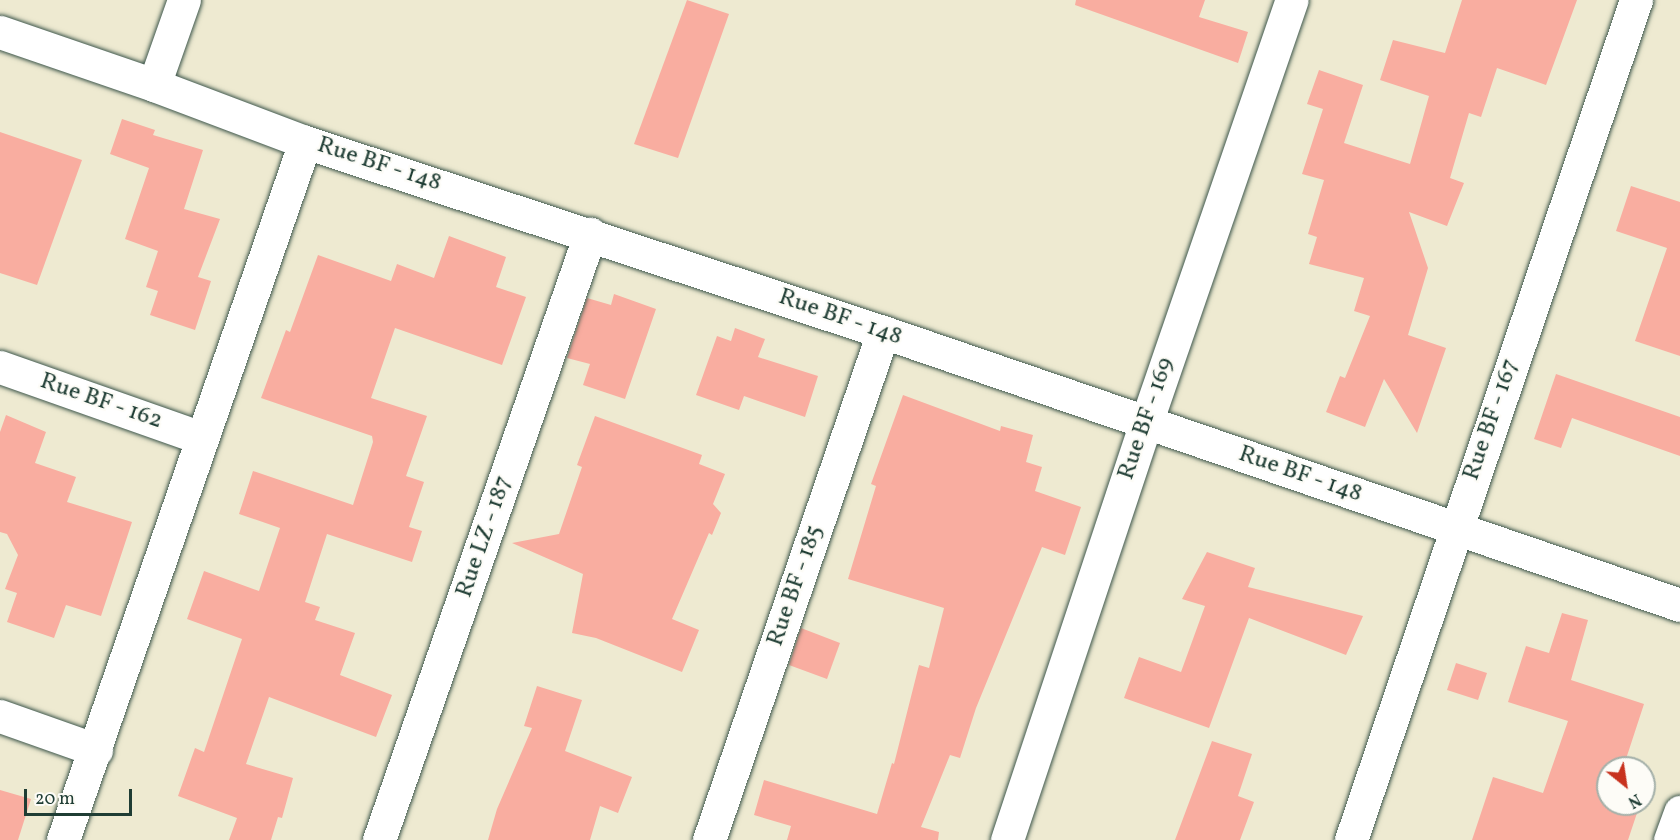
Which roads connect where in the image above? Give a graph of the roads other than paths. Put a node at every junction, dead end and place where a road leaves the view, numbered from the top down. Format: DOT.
graph roads {
  1 [pos="184,0"];
  2 [pos="1292,0"];
  3 [pos="1636,0"];
  4 [pos="0,32"];
  5 [pos="154,85"];
  6 [pos="305,141"];
  7 [pos="590,234"];
  8 [pos="883,332"];
  9 [pos="0,367"];
  10 [pos="1146,423"];
  11 [pos="202,438"];
  12 [pos="1455,528"];
  13 [pos="1680,605"];
  14 [pos="0,716"];
  15 [pos="96,750"];
  16 [pos="1680,812"];
  17 [pos="63,840"];
  18 [pos="379,840"];
  19 [pos="709,840"];
  20 [pos="1007,840"];
  21 [pos="1351,840"];
  22 [pos="1670,840"];
  1 -- 5 [label="street"];
  2 -- 10 [label="street, Rue BF - 169"];
  3 -- 12 [label="street, Rue BF - 167"];
  4 -- 5 [label="street, Rue BF - 148"];
  5 -- 6 [label="street, Rue BF - 148"];
  6 -- 7 [label="street, Rue BF - 148"];
  6 -- 11 [label="street"];
  7 -- 8 [label="street, Rue BF - 148"];
  7 -- 18 [label="street, Rue LZ - 187"];
  8 -- 10 [label="street, Rue BF - 148"];
  8 -- 19 [label="street, Rue BF - 185"];
  9 -- 11 [label="street, Rue BF - 162"];
  10 -- 12 [label="street, Rue BF - 148"];
  10 -- 20 [label="street, Rue BF - 169"];
  11 -- 15 [label="street"];
  12 -- 13 [label="street, Rue BF - 148"];
  12 -- 21 [label="street, Rue BF - 167"];
  14 -- 15 [label="street"];
  15 -- 17 [label="street"];
  16 -- 22 [label="street"];
}
